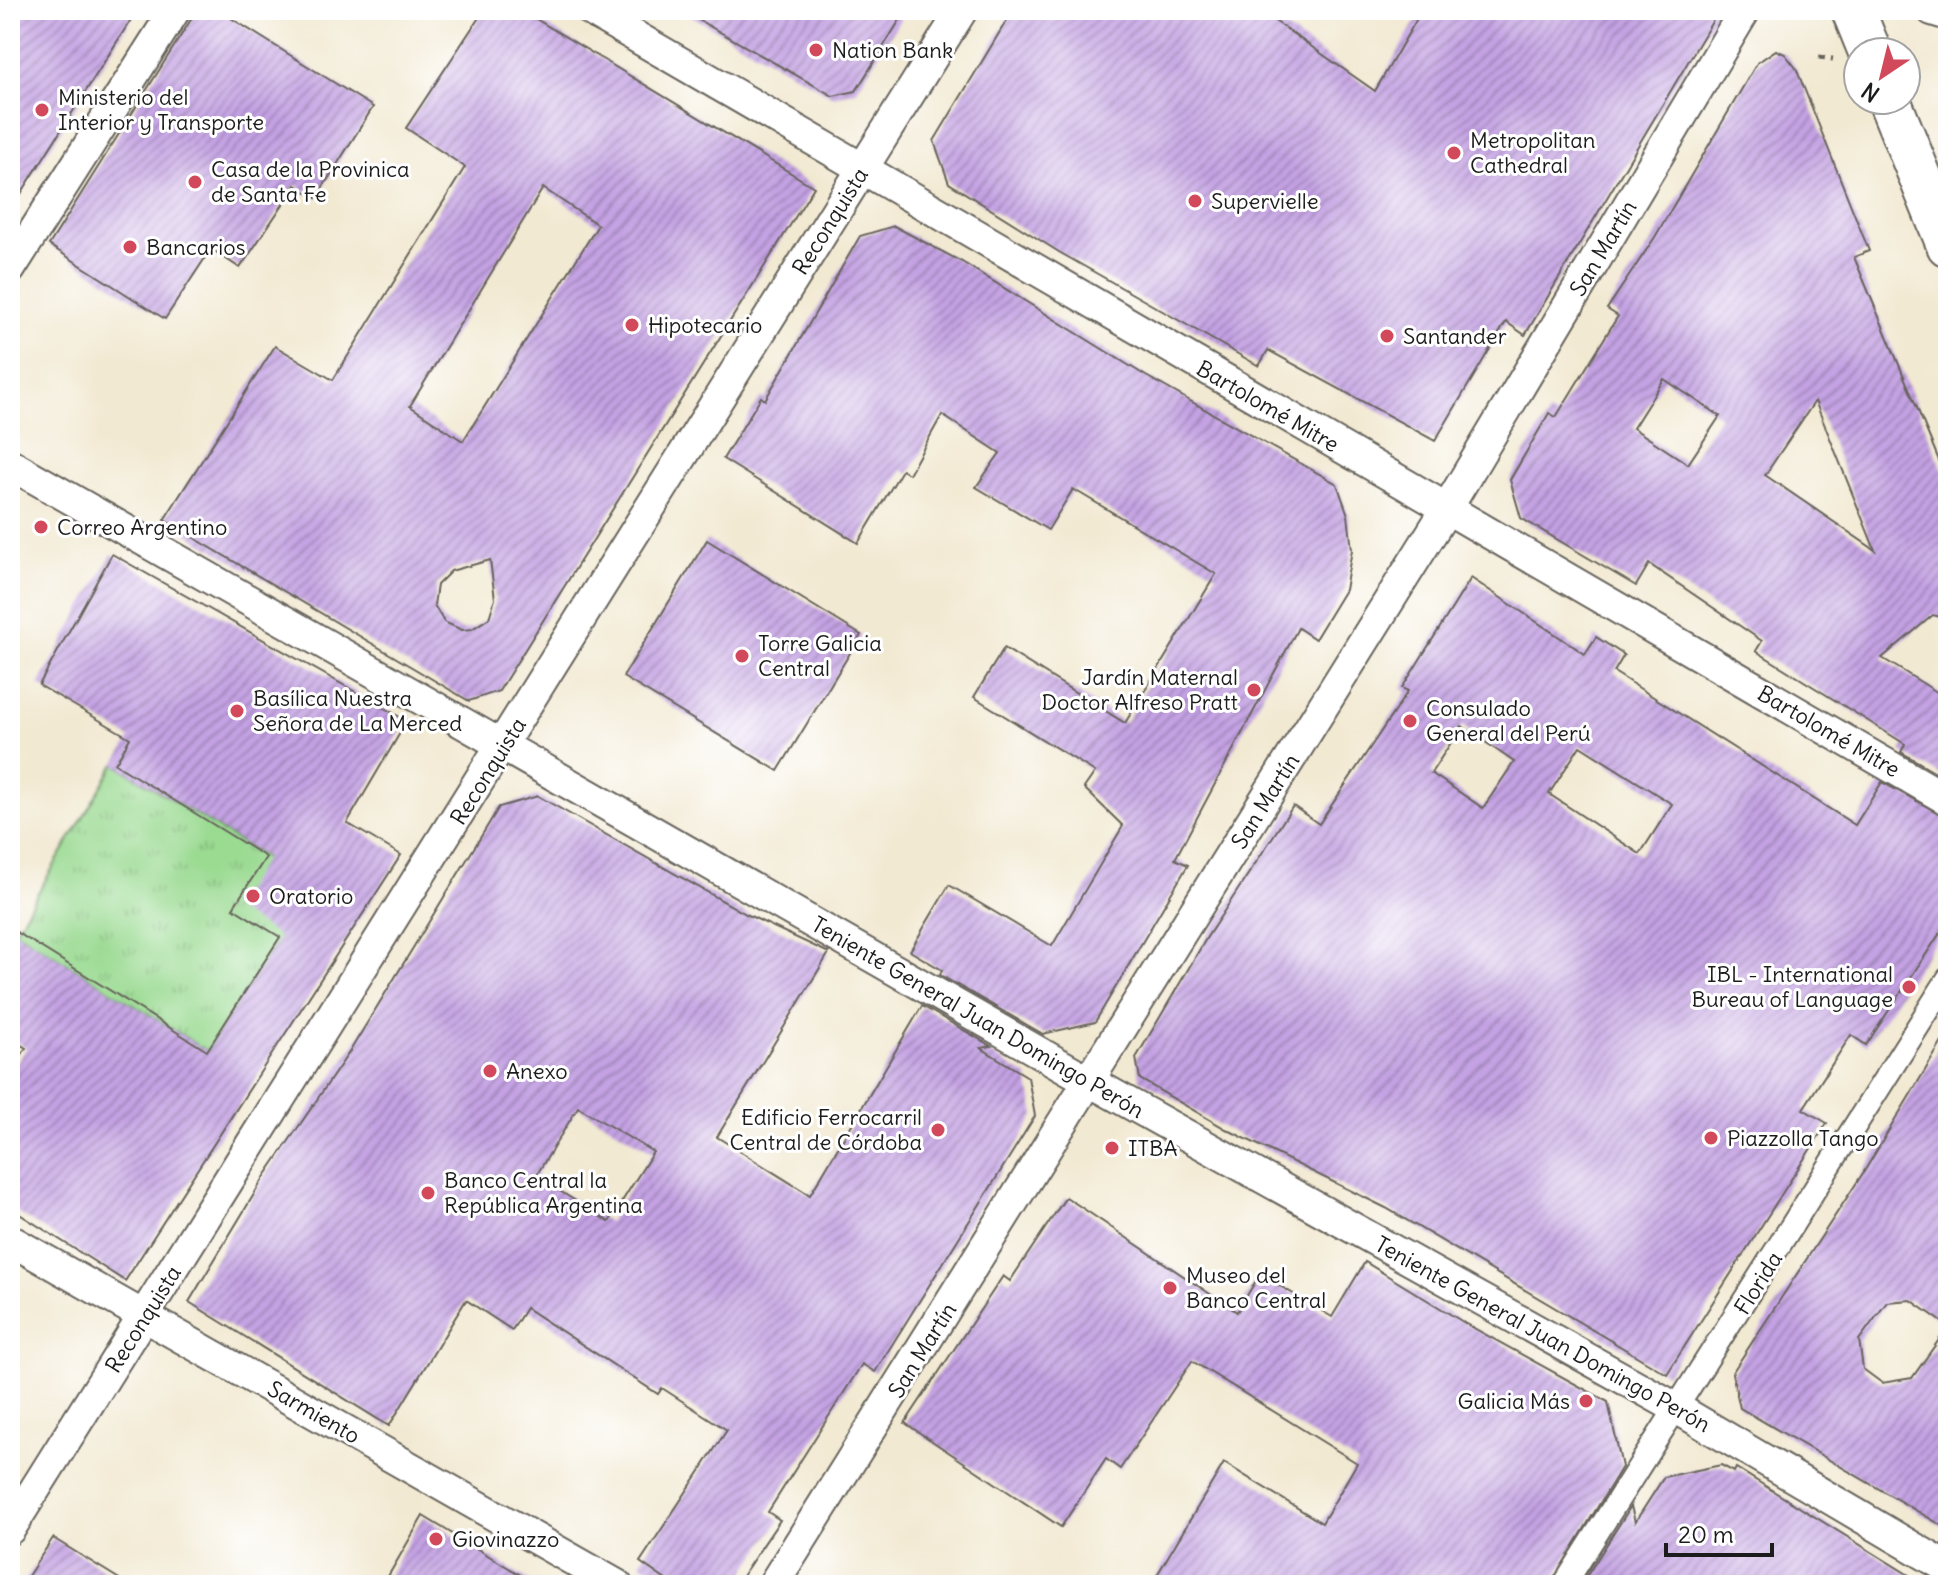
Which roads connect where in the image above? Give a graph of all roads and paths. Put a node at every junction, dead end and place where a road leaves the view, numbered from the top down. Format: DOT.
graph roads {
  1 [pos="175,10"];
  2 [pos="590,10"];
  3 [pos="962,10"];
  4 [pos="1745,10"];
  5 [pos="1853,10"];
  6 [pos="1932,10"];
  7 [pos="1948,15"];
  8 [pos="1864,36"];
  9 [pos="1896,116"];
  10 [pos="862,169"];
  11 [pos="1948,245"];
  12 [pos="10,269"];
  13 [pos="1947,378"];
  14 [pos="1944,388"];
  15 [pos="10,464"];
  16 [pos="1446,510"];
  17 [pos="504,746"];
  18 [pos="1948,800"];
  19 [pos="1948,979"];
  20 [pos="1091,1082"];
  21 [pos="10,1240"];
  22 [pos="145,1316"];
  23 [pos="1678,1409"];
  24 [pos="10,1529"];
  25 [pos="1948,1568"];
  26 [pos="617,1585"];
  27 [pos="773,1585"];
  28 [pos="1564,1585"];
  1 -- 12 [label="street"];
  2 -- 10 [label="street, Bartolomé Mitre"];
  3 -- 10 [label="street, Reconquista"];
  4 -- 16 [label="street, San Martín"];
  5 -- 8 [label="main road"];
  6 -- 7 [label="street"];
  9 -- 11 [label="main road"];
  10 -- 16 [label="street, Bartolomé Mitre"];
  10 -- 17 [label="street, Reconquista"];
  13 -- 14 [label="path"];
  15 -- 17 [label="street, Teniente General Juan Domingo Perón"];
  16 -- 18 [label="street, Bartolomé Mitre"];
  16 -- 20 [label="street, San Martín"];
  17 -- 20 [label="street, Teniente General Juan Domingo Perón"];
  17 -- 22 [label="street, Reconquista"];
  19 -- 23 [label="street, Florida"];
  20 -- 23 [label="street, Teniente General Juan Domingo Perón"];
  20 -- 27 [label="street, San Martín"];
  21 -- 22 [label="street, Sarmiento"];
  22 -- 24 [label="street, Reconquista"];
  22 -- 26 [label="street, Sarmiento"];
  23 -- 25 [label="street, Teniente General Juan Domingo Perón"];
  23 -- 28 [label="street, Florida"];
}
